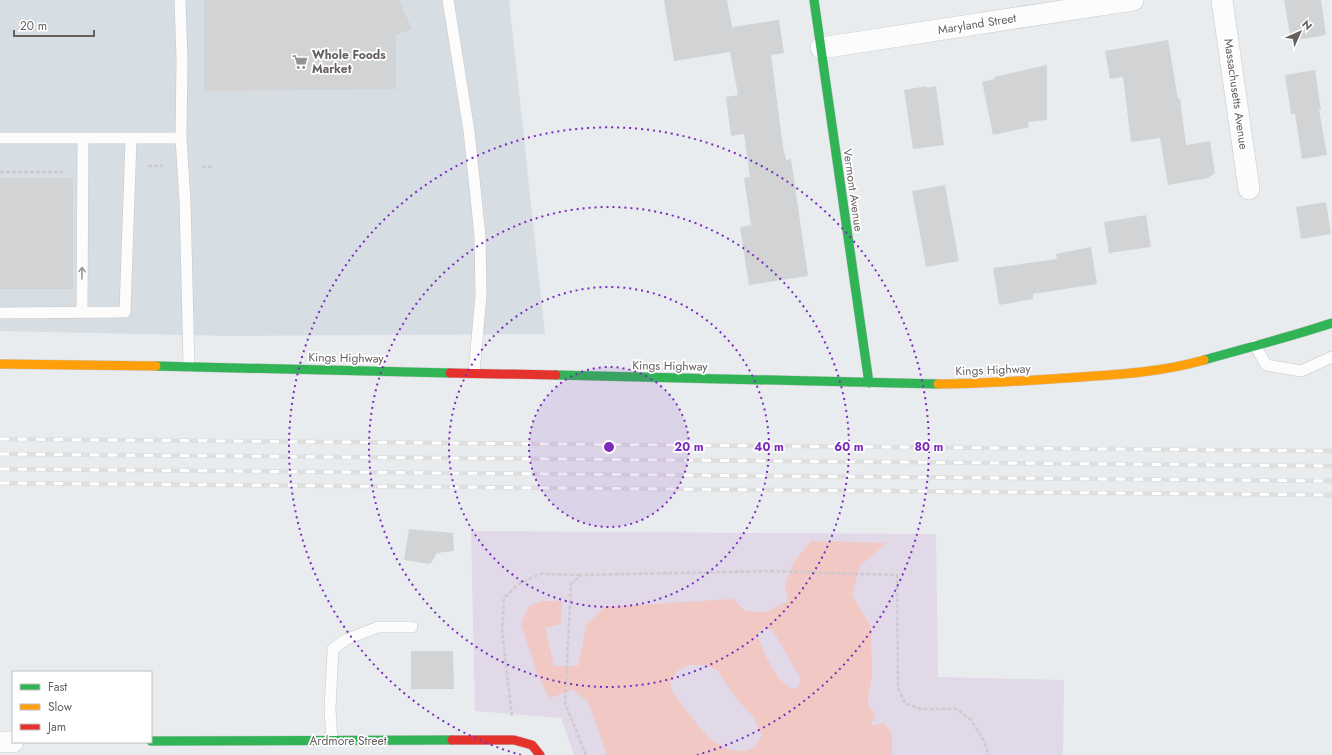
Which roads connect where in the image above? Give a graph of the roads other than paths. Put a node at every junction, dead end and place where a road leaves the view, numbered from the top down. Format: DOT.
graph roads {
  1 [pos="180,0"];
  2 [pos="448,0"];
  3 [pos="814,0"];
  4 [pos="1133,0"];
  5 [pos="1222,0"];
  6 [pos="821,48"];
  7 [pos="0,138"];
  8 [pos="83,138"];
  9 [pos="181,138"];
  10 [pos="131,139"];
  11 [pos="1249,189"];
  12 [pos="82,312"];
  13 [pos="0,314"];
  14 [pos="1332,323"];
  15 [pos="1255,345"];
  16 [pos="1332,357"];
  17 [pos="0,364"];
  18 [pos="190,366"];
  19 [pos="474,373"];
  20 [pos="869,383"];
  21 [pos="412,627"];
  22 [pos="152,741"];
  23 [pos="332,741"];
  24 [pos="0,742"];
  25 [pos="12,742"];
  26 [pos="540,755"];
  1 -- 9 [label="lane"];
  2 -- 19 [label="lane"];
  3 -- 6 [label="main road, Vermont Avenue"];
  4 -- 6 [label="street, Maryland Street"];
  5 -- 11 [label="street, Massachusetts Avenue"];
  6 -- 20 [label="main road, Vermont Avenue"];
  7 -- 8 [label="lane"];
  8 -- 10 [label="lane"];
  12 -- 8 [label="lane, one-way"];
  9 -- 10 [label="lane"];
  9 -- 18 [label="lane"];
  10 -- 12 [label="lane"];
  12 -- 13 [label="lane"];
  14 -- 15 [label="main road, Kings Highway"];
  15 -- 16 [label="lane"];
  15 -- 20 [label="main road, Kings Highway"];
  17 -- 18 [label="main road, Kings Highway"];
  18 -- 19 [label="main road, Kings Highway"];
  19 -- 20 [label="main road, Kings Highway"];
  21 -- 23 [label="lane"];
  22 -- 23 [label="main road, Ardmore Street"];
  23 -- 26 [label="main road, Ardmore Street"];
  24 -- 25 [label="street"];
}
